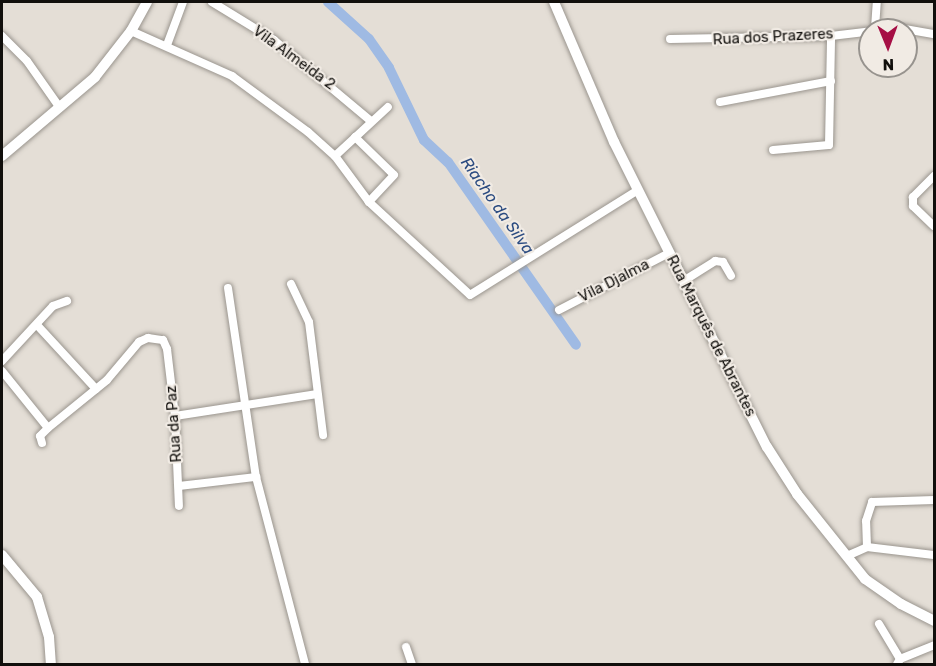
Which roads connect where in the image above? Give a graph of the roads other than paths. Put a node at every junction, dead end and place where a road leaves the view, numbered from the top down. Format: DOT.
graph roads {
  1 [pos="147,2"];
  2 [pos="183,2"];
  3 [pos="212,2"];
  4 [pos="554,2"];
  5 [pos="877,2"];
  6 [pos="876,18"];
  7 [pos="131,31"];
  8 [pos="858,31"];
  9 [pos="918,32"];
  10 [pos="934,34"];
  11 [pos="2,36"];
  12 [pos="831,36"];
  13 [pos="670,39"];
  14 [pos="167,45"];
  15 [pos="831,81"];
  16 [pos="720,102"];
  17 [pos="388,107"];
  18 [pos="60,108"];
  19 [pos="371,121"];
  20 [pos="355,137"];
  21 [pos="772,150"];
  22 [pos="2,156"];
  23 [pos="335,156"];
  24 [pos="934,176"];
  25 [pos="638,190"];
  26 [pos="369,202"];
  27 [pos="934,226"];
  28 [pos="669,253"];
  29 [pos="731,276"];
  30 [pos="685,280"];
  31 [pos="291,284"];
  32 [pos="228,288"];
  33 [pos="67,300"];
  34 [pos="559,310"];
  35 [pos="37,325"];
  36 [pos="2,361"];
  37 [pos="2,372"];
  38 [pos="96,389"];
  39 [pos="316,394"];
  40 [pos="246,405"];
  41 [pos="176,416"];
  42 [pos="48,428"];
  43 [pos="323,435"];
  44 [pos="42,443"];
  45 [pos="256,477"];
  46 [pos="178,486"];
  47 [pos="934,500"];
  48 [pos="179,506"];
  49 [pos="867,547"];
  50 [pos="2,555"];
  51 [pos="934,555"];
  52 [pos="847,556"];
  53 [pos="934,621"];
  54 [pos="879,624"];
  55 [pos="934,645"];
  56 [pos="406,647"];
  57 [pos="899,662"];
  58 [pos="51,664"];
  59 [pos="305,664"];
  60 [pos="412,664"];
  1 -- 7 [label="street"];
  2 -- 14 [label="street"];
  3 -- 19 [label="street, Vila Almeida 2"];
  4 -- 25 [label="street, Rua Marquês de Abrantes"];
  5 -- 6 [label="street"];
  7 -- 14 [label="street"];
  7 -- 18 [label="street"];
  8 -- 12 [label="street, Rua dos Prazeres"];
  9 -- 10 [label="street, Rua dos Prazeres"];
  11 -- 18 [label="street"];
  12 -- 13 [label="street, Rua dos Prazeres"];
  12 -- 15 [label="street"];
  14 -- 23 [label="street"];
  15 -- 16 [label="street"];
  15 -- 21 [label="street"];
  17 -- 19 [label="street"];
  18 -- 22 [label="street"];
  19 -- 20 [label="street"];
  20 -- 23 [label="street"];
  20 -- 26 [label="street"];
  23 -- 26 [label="street"];
  24 -- 27 [label="street"];
  25 -- 26 [label="street"];
  25 -- 28 [label="street, Rua Marquês de Abrantes"];
  28 -- 30 [label="street, Rua Marquês de Abrantes"];
  28 -- 34 [label="street, Vila Djalma"];
  29 -- 30 [label="street"];
  30 -- 52 [label="street, Rua Marquês de Abrantes"];
  31 -- 39 [label="street"];
  32 -- 40 [label="street"];
  33 -- 35 [label="street"];
  35 -- 36 [label="street"];
  35 -- 38 [label="street"];
  37 -- 42 [label="street"];
  38 -- 41 [label="street, Rua da Paz"];
  38 -- 42 [label="street"];
  39 -- 40 [label="street"];
  39 -- 43 [label="street"];
  40 -- 41 [label="street"];
  40 -- 45 [label="street"];
  41 -- 46 [label="street, Rua da Paz"];
  42 -- 44 [label="street"];
  45 -- 46 [label="street"];
  45 -- 59 [label="street"];
  46 -- 48 [label="street, Rua da Paz"];
  47 -- 49 [label="street"];
  49 -- 51 [label="street"];
  49 -- 52 [label="street"];
  50 -- 58 [label="street"];
  52 -- 53 [label="street, Rua Marquês de Abrantes"];
  54 -- 57 [label="street"];
  55 -- 57 [label="street"];
  56 -- 60 [label="street"];
}
